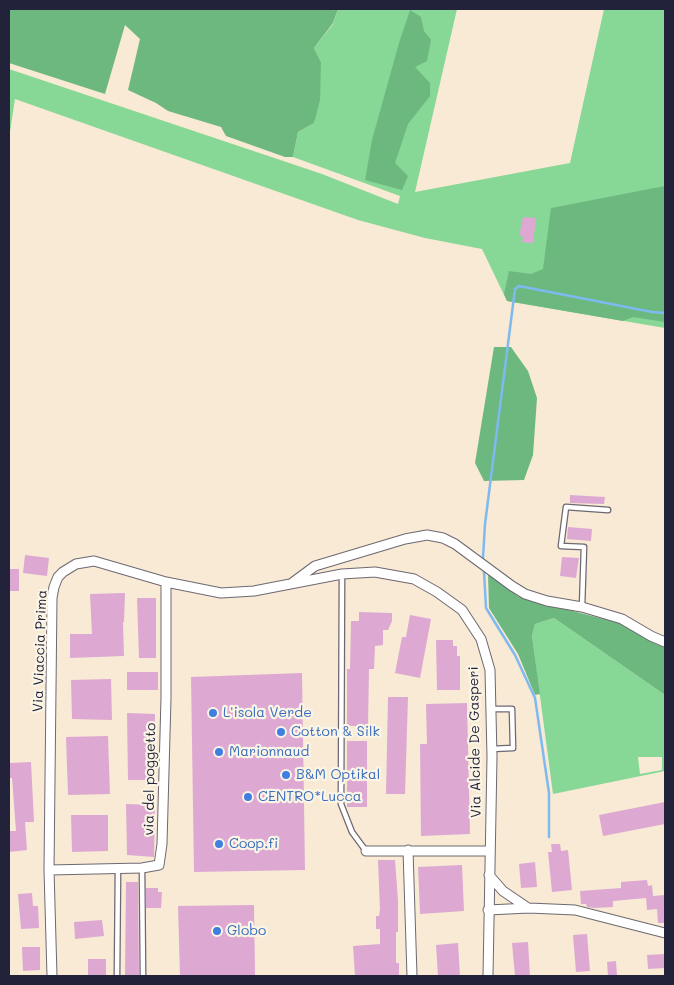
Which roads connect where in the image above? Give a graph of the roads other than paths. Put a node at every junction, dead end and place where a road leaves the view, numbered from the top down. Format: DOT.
graph roads {
  1 [pos="608,510"];
  2 [pos="342,574"];
  3 [pos="166,582"];
  4 [pos="294,583"];
  5 [pos="582,607"];
  6 [pos="665,642"];
  7 [pos="490,709"];
  8 [pos="492,748"];
  9 [pos="408,850"];
  10 [pos="366,851"];
  11 [pos="490,851"];
  12 [pos="142,868"];
  13 [pos="118,869"];
  14 [pos="49,870"];
  15 [pos="489,875"];
  16 [pos="528,908"];
  17 [pos="488,910"];
  18 [pos="665,932"];
  19 [pos="52,976"];
  20 [pos="118,976"];
  21 [pos="143,976"];
  22 [pos="412,976"];
  23 [pos="488,976"];
  1 -- 5 [label="lane"];
  2 -- 4 [label="street, Via Alcide De Gasperi"];
  2 -- 7 [label="street, Via Alcide De Gasperi"];
  2 -- 10 [label="lane"];
  3 -- 4 [label="street, Via Viaccia Prima"];
  3 -- 12 [label="street, via del poggetto"];
  3 -- 14 [label="street, Via Viaccia Prima"];
  4 -- 5 [label="street"];
  5 -- 6 [label="street"];
  7 -- 8 [label="street, Via Alcide De Gasperi"];
  7 -- 8 [label="lane"];
  8 -- 11 [label="street, Via Alcide De Gasperi"];
  9 -- 10 [label="street"];
  9 -- 11 [label="street"];
  9 -- 22 [label="street"];
  11 -- 15 [label="street, Via Alcide De Gasperi"];
  12 -- 13 [label="street, via del poggetto"];
  12 -- 21 [label="lane"];
  13 -- 14 [label="street, via del poggetto"];
  13 -- 20 [label="lane"];
  14 -- 19 [label="street, Via Viaccia Prima"];
  15 -- 16 [label="street"];
  15 -- 17 [label="street, Via Alcide De Gasperi"];
  16 -- 17 [label="street"];
  16 -- 18 [label="street"];
  17 -- 23 [label="street, Via Alcide De Gasperi"];
}
